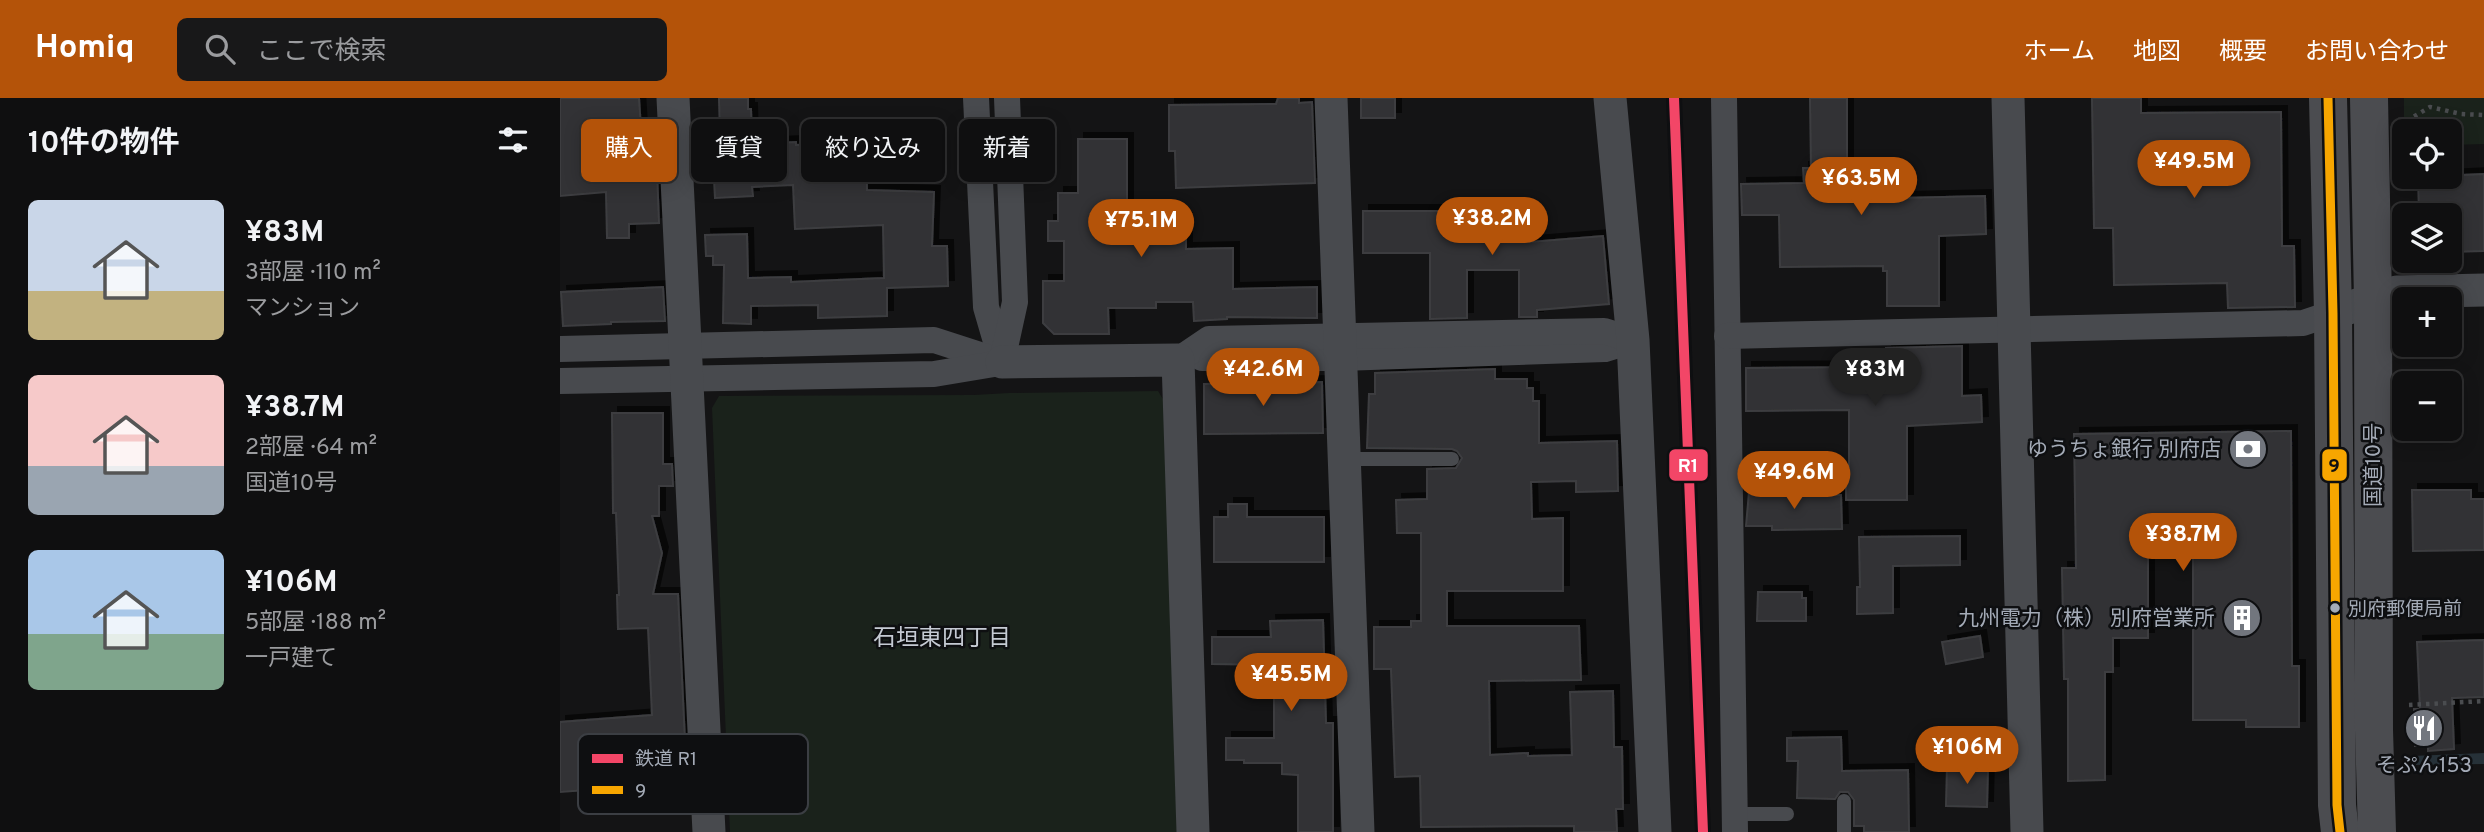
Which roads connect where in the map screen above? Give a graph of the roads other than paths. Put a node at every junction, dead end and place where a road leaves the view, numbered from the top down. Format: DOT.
graph roads {
  1 [pos="673,98"];
  2 [pos="976,98"];
  3 [pos="1007,98"];
  4 [pos="1331,98"];
  5 [pos="1610,98"];
  6 [pos="1724,98"];
  7 [pos="2008,98"];
  8 [pos="2328,98"];
  9 [pos="2383,109"];
  10 [pos="2484,290"];
  11 [pos="2373,300"];
  12 [pos="2333,313"];
  13 [pos="2014,330"];
  14 [pos="1727,336"];
  15 [pos="1633,341"];
  16 [pos="686,346"];
  17 [pos="1340,347"];
  18 [pos="560,349"];
  19 [pos="1178,359"];
  20 [pos="1002,362"];
  21 [pos="688,379"];
  22 [pos="560,381"];
  23 [pos="1452,458"];
  24 [pos="1345,459"];
  25 [pos="704,734"];
  26 [pos="1844,801"];
  27 [pos="708,814"];
  28 [pos="1787,814"];
  29 [pos="1735,823"];
  30 [pos="709,832"];
  31 [pos="1193,832"];
  32 [pos="1359,832"];
  33 [pos="1654,832"];
  34 [pos="1844,832"];
  35 [pos="2027,832"];
  36 [pos="2340,832"];
  37 [pos="2377,832"];
  1 -- 16 [label="street"];
  2 -- 20 [label="street"];
  3 -- 20 [label="street"];
  4 -- 17 [label="street"];
  5 -- 15 [label="street"];
  6 -- 14 [label="street"];
  7 -- 13 [label="street"];
  8 -- 12 [label="highway, 国道10号"];
  9 -- 11 [label="highway, 国道10号"];
  10 -- 11 [label="street"];
  11 -- 12 [label="street"];
  11 -- 37 [label="highway, 国道10号"];
  12 -- 13 [label="street"];
  12 -- 36 [label="highway, 国道10号"];
  13 -- 14 [label="street"];
  13 -- 35 [label="street"];
  14 -- 29 [label="street"];
  15 -- 17 [label="street"];
  15 -- 33 [label="street"];
  16 -- 18 [label="street"];
  16 -- 20 [label="street"];
  16 -- 21 [label="street"];
  17 -- 19 [label="street"];
  17 -- 24 [label="street"];
  19 -- 20 [label="street"];
  19 -- 31 [label="street"];
  20 -- 21 [label="street"];
  21 -- 22 [label="street"];
  21 -- 25 [label="street"];
  23 -- 24 [label="lane"];
  24 -- 32 [label="street"];
  26 -- 34 [label="lane"];
  27 -- 30 [label="street"];
  28 -- 29 [label="lane"];
}
